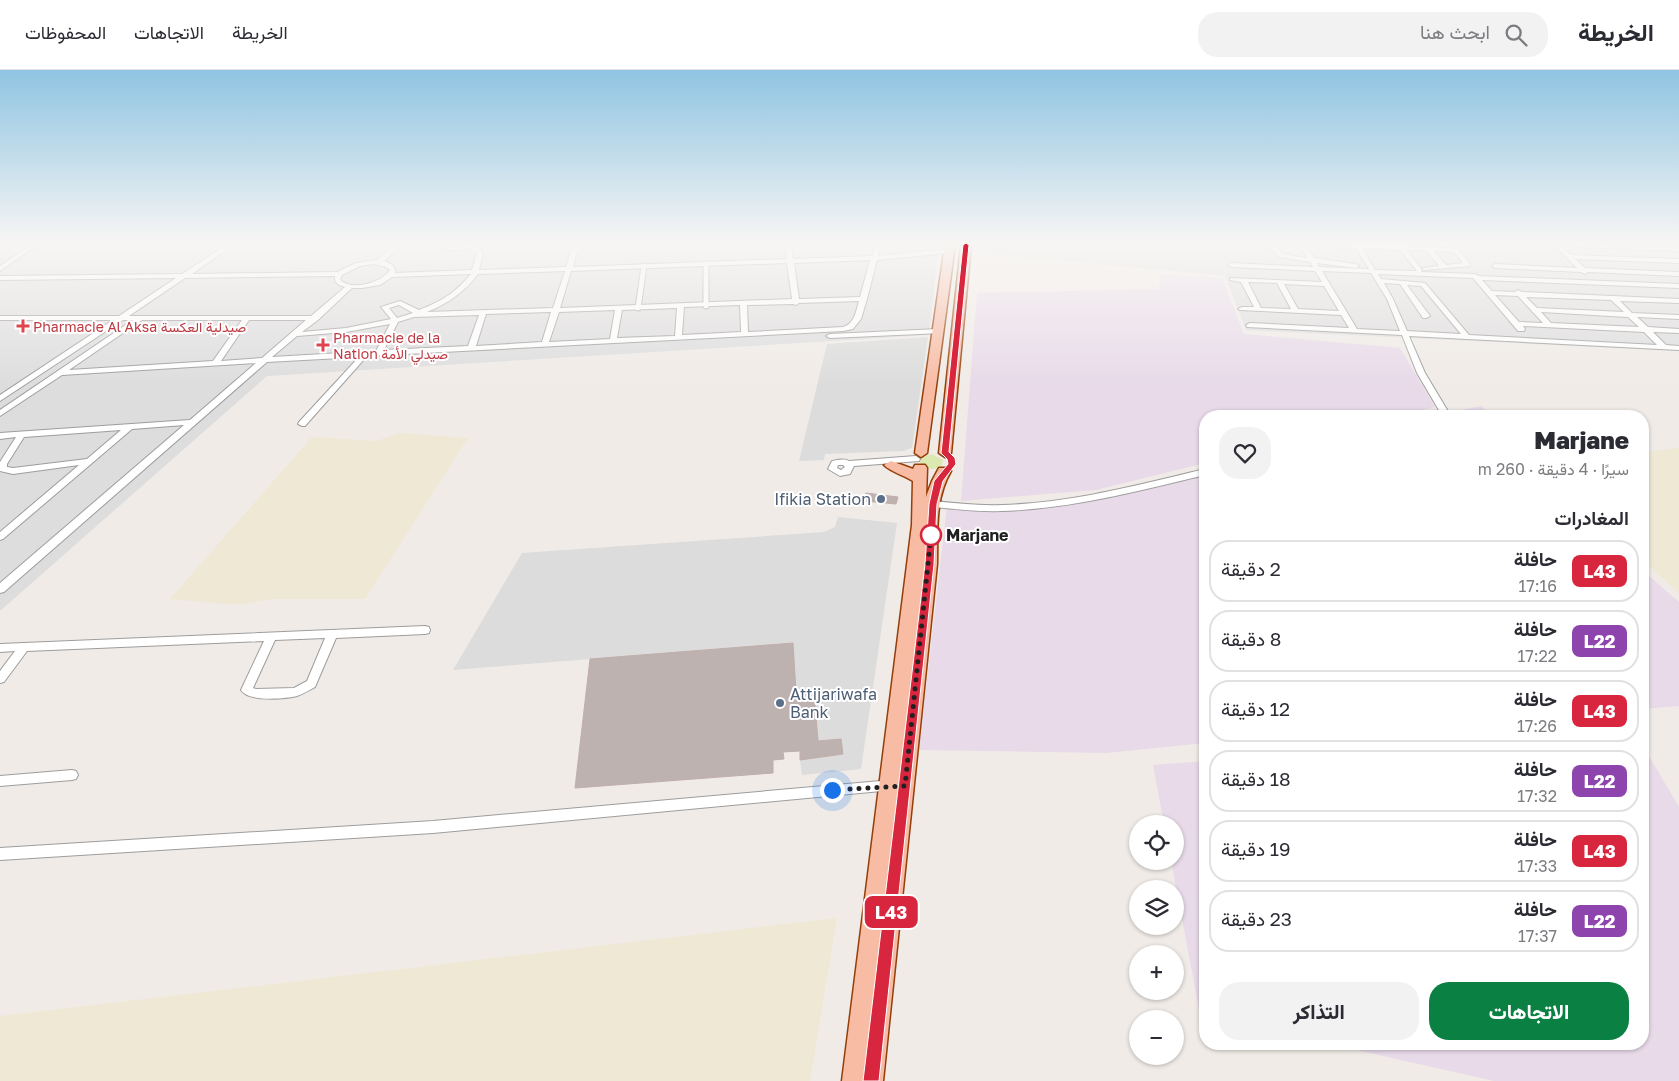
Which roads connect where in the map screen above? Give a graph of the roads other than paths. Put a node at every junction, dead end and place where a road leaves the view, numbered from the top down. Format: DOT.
graph roads {
  1 [pos="160,292"];
  2 [pos="343,292"];
  3 [pos="457,292"];
  4 [pos="561,292"];
  5 [pos="640,292"];
  6 [pos="706,292"];
  7 [pos="795,292"];
  8 [pos="865,292"];
  9 [pos="944,292"];
  10 [pos="961,292"];
  11 [pos="1250,292"];
  12 [pos="1286,292"];
  13 [pos="1331,292"];
  14 [pos="1385,292"];
  15 [pos="1409,292"];
  16 [pos="1430,292"];
  17 [pos="1607,292"];
  18 [pos="1490,293"];
  19 [pos="1520,294"];
  20 [pos="864,298"];
  21 [pos="1613,298"];
  22 [pos="1679,301"];
  23 [pos="796,303"];
  24 [pos="743,304"];
  25 [pos="706,306"];
  26 [pos="680,307"];
  27 [pos="638,308"];
  28 [pos="619,309"];
  29 [pos="1242,309"];
  30 [pos="1258,309"];
  31 [pos="556,310"];
  32 [pos="1536,310"];
  33 [pos="1296,311"];
  34 [pos="419,313"];
  35 [pos="483,313"];
  36 [pos="1344,313"];
  37 [pos="1630,314"];
  38 [pos="409,316"];
  39 [pos="1426,316"];
  40 [pos="1679,316"];
  41 [pos="0,318"];
  42 [pos="314,318"];
  43 [pos="120,319"];
  44 [pos="139,319"];
  45 [pos="246,319"];
  46 [pos="395,320"];
  47 [pos="1517,324"];
  48 [pos="1250,325"];
  49 [pos="1550,326"];
  50 [pos="1354,330"];
  51 [pos="1646,330"];
  52 [pos="807,331"];
  53 [pos="939,331"];
  54 [pos="1679,331"];
  55 [pos="1402,332"];
  56 [pos="297,334"];
  57 [pos="745,334"];
  58 [pos="1466,335"];
  59 [pos="678,338"];
  60 [pos="1530,339"];
  61 [pos="613,340"];
  62 [pos="545,344"];
  63 [pos="1664,347"];
  64 [pos="1679,348"];
  65 [pos="471,349"];
  66 [pos="379,353"];
  67 [pos="365,354"];
  68 [pos="266,361"];
  69 [pos="214,364"];
  70 [pos="59,373"];
  71 [pos="0,399"];
  72 [pos="1443,410"];
  73 [pos="0,414"];
  74 [pos="195,422"];
  75 [pos="302,424"];
  76 [pos="128,427"];
  77 [pos="22,434"];
  78 [pos="0,436"];
  79 [pos="945,453"];
  80 [pos="89,461"];
  81 [pos="891,465"];
  82 [pos="919,465"];
  83 [pos="944,471"];
  84 [pos="1199,473"];
  85 [pos="933,504"];
  86 [pos="0,537"];
  87 [pos="0,589"];
  88 [pos="425,630"];
  89 [pos="332,634"];
  90 [pos="272,636"];
  91 [pos="25,646"];
  92 [pos="0,648"];
  93 [pos="0,679"];
  94 [pos="72,775"];
  95 [pos="0,781"];
  96 [pos="898,786"];
  97 [pos="0,854"];
  98 [pos="854,1081"];
  99 [pos="871,1081"];
  1 -- 43 [label="street"];
  2 -- 42 [label="street"];
  3 -- 34 [label="street"];
  4 -- 31 [label="street"];
  5 -- 27 [label="street"];
  6 -- 25 [label="street"];
  7 -- 23 [label="street"];
  8 -- 20 [label="street"];
  9 -- 53 [label="main road"];
  10 -- 79 [label="main road"];
  11 -- 30 [label="street"];
  12 -- 33 [label="street"];
  13 -- 36 [label="street"];
  14 -- 55 [label="street"];
  15 -- 39 [label="street"];
  16 -- 58 [label="street"];
  17 -- 21 [label="street"];
  18 -- 19 [label="street"];
  18 -- 47 [label="street"];
  19 -- 21 [label="street"];
  19 -- 32 [label="street"];
  20 -- 23 [label="street"];
  20 -- 52 [label="street"];
  21 -- 22 [label="street"];
  21 -- 37 [label="street"];
  23 -- 24 [label="street"];
  24 -- 25 [label="street"];
  24 -- 57 [label="street"];
  25 -- 26 [label="street"];
  26 -- 27 [label="street"];
  26 -- 59 [label="street"];
  27 -- 28 [label="street"];
  28 -- 31 [label="street"];
  28 -- 61 [label="street"];
  29 -- 30 [label="street"];
  30 -- 33 [label="street"];
  31 -- 35 [label="street"];
  31 -- 62 [label="street"];
  32 -- 37 [label="street"];
  32 -- 49 [label="street"];
  33 -- 36 [label="street"];
  34 -- 38 [label="street"];
  34 -- 46 [label="street"];
  35 -- 38 [label="street"];
  35 -- 65 [label="street"];
  36 -- 50 [label="street"];
  37 -- 40 [label="street"];
  37 -- 51 [label="street"];
  38 -- 46 [label="street"];
  41 -- 43 [label="street"];
  42 -- 45 [label="street"];
  42 -- 56 [label="street"];
  43 -- 44 [label="street"];
  43 -- 71 [label="street"];
  44 -- 45 [label="street"];
  44 -- 70 [label="street"];
  45 -- 69 [label="street"];
  46 -- 56 [label="street"];
  46 -- 66 [label="street"];
  47 -- 49 [label="street"];
  47 -- 60 [label="street"];
  48 -- 50 [label="street"];
  49 -- 51 [label="street"];
  50 -- 55 [label="street"];
  51 -- 54 [label="street"];
  51 -- 63 [label="street"];
  52 -- 53 [label="street"];
  52 -- 57 [label="street"];
  53 -- 82 [label="main road"];
  55 -- 58 [label="street"];
  55 -- 72 [label="street"];
  56 -- 68 [label="street"];
  57 -- 59 [label="street"];
  58 -- 60 [label="street"];
  59 -- 61 [label="street"];
  60 -- 63 [label="street"];
  61 -- 62 [label="street"];
  62 -- 65 [label="street"];
  63 -- 64 [label="street"];
  65 -- 66 [label="street"];
  66 -- 67 [label="street"];
  67 -- 68 [label="street"];
  67 -- 75 [label="street"];
  68 -- 69 [label="street"];
  68 -- 74 [label="street"];
  69 -- 70 [label="street"];
  70 -- 73 [label="street"];
  74 -- 76 [label="street"];
  74 -- 87 [label="street"];
  76 -- 77 [label="street"];
  76 -- 80 [label="street"];
  77 -- 78 [label="street"];
  77 -- 80 [label="street"];
  79 -- 82 [label="main road"];
  79 -- 83 [label="main road"];
  80 -- 86 [label="street"];
  81 -- 82 [label="main road"];
  81 -- 82 [label="street"];
  82 -- 83 [label="main road"];
  82 -- 96 [label="main road"];
  83 -- 85 [label="main road"];
  84 -- 85 [label="street"];
  85 -- 96 [label="main road"];
  88 -- 89 [label="street"];
  89 -- 90 [label="street"];
  89 -- 90 [label="street"];
  90 -- 91 [label="street"];
  91 -- 92 [label="street"];
  91 -- 93 [label="street"];
  94 -- 95 [label="street"];
  96 -- 97 [label="street"];
  96 -- 98 [label="main road"];
  96 -- 99 [label="main road"];
}
